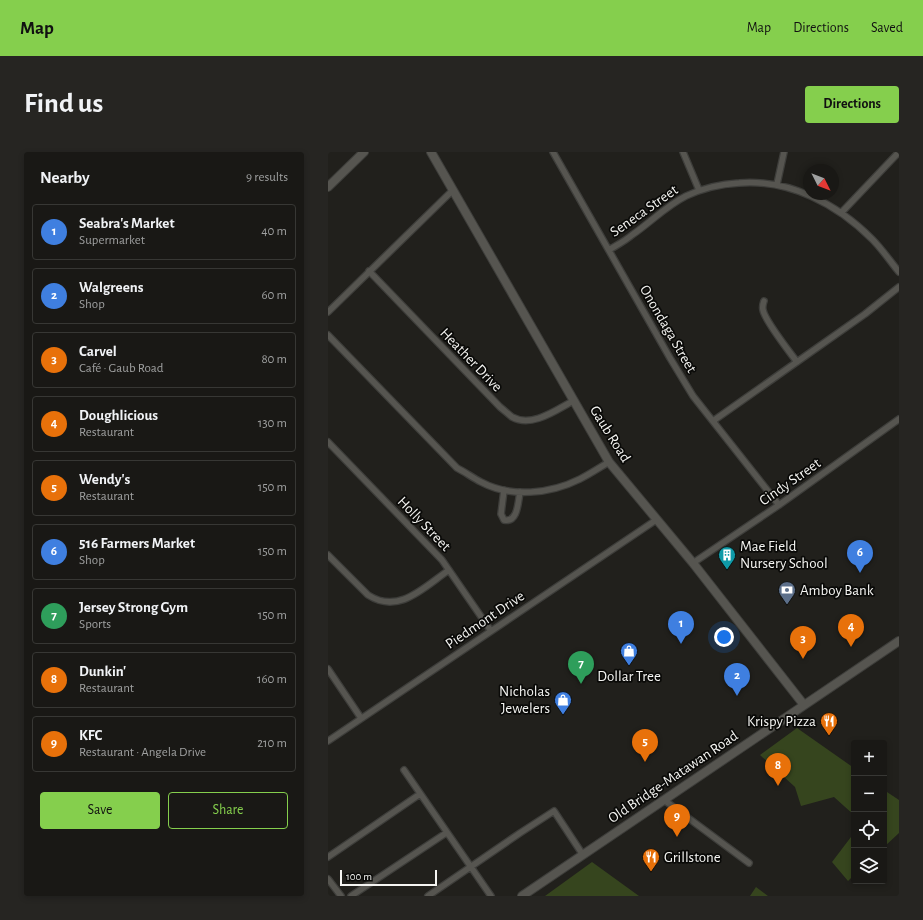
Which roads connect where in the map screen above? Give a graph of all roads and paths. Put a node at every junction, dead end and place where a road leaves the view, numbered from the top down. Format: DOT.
graph roads {
  1 [pos="364,152"];
  2 [pos="431,152"];
  3 [pos="553,152"];
  4 [pos="683,152"];
  5 [pos="784,152"];
  6 [pos="899,152"];
  7 [pos="777,184"];
  8 [pos="328,187"];
  9 [pos="452,190"];
  10 [pos="699,190"];
  11 [pos="841,213"];
  12 [pos="609,250"];
  13 [pos="369,271"];
  14 [pos="899,272"];
  15 [pos="899,287"];
  16 [pos="764,300"];
  17 [pos="328,312"];
  18 [pos="328,334"];
  19 [pos="797,362"];
  20 [pos="573,401"];
  21 [pos="899,419"];
  22 [pos="713,421"];
  23 [pos="328,442"];
  24 [pos="609,462"];
  25 [pos="504,490"];
  26 [pos="520,492"];
  27 [pos="779,505"];
  28 [pos="656,520"];
  29 [pos="328,555"];
  30 [pos="693,563"];
  31 [pos="449,570"];
  32 [pos="491,631"];
  33 [pos="899,642"];
  34 [pos="328,669"];
  35 [pos="804,705"];
  36 [pos="361,718"];
  37 [pos="328,741"];
  38 [pos="404,770"];
  39 [pos="420,794"];
  40 [pos="664,800"];
  41 [pos="446,832"];
  42 [pos="583,854"];
  43 [pos="328,857"];
  44 [pos="748,863"];
  45 [pos="471,867"];
  46 [pos="328,879"];
  47 [pos="341,896"];
  48 [pos="351,896"];
  49 [pos="428,896"];
  50 [pos="491,896"];
  51 [pos="522,896"];
  1 -- 8 [label="street"];
  2 -- 9 [label="street, Gaub Road"];
  3 -- 12 [label="street, Onondaga Street"];
  4 -- 10 [label="street"];
  5 -- 7 [label="street"];
  6 -- 11 [label="street"];
  7 -- 10 [label="street, Seneca Street"];
  7 -- 11 [label="street, Seneca Street"];
  9 -- 13 [label="street"];
  9 -- 20 [label="street, Gaub Road"];
  10 -- 12 [label="street, Seneca Street"];
  11 -- 14 [label="street, Seneca Street"];
  12 -- 22 [label="street, Onondaga Street"];
  13 -- 17 [label="street"];
  13 -- 20 [label="street, Heather Drive"];
  15 -- 19 [label="street"];
  16 -- 19 [label="street"];
  18 -- 25 [label="street"];
  19 -- 22 [label="street"];
  20 -- 24 [label="street, Gaub Road"];
  21 -- 27 [label="street, Cindy Street"];
  22 -- 27 [label="street, Onondaga Street"];
  23 -- 31 [label="street, Holly Street"];
  24 -- 26 [label="street"];
  24 -- 28 [label="street, Gaub Road"];
  25 -- 26 [label="street"];
  25 -- 26 [label="street"];
  27 -- 30 [label="street, Cindy Street"];
  28 -- 30 [label="street, Gaub Road"];
  28 -- 32 [label="street, Piedmont Drive"];
  29 -- 31 [label="street"];
  30 -- 35 [label="street, Gaub Road"];
  31 -- 32 [label="street, Holly Street"];
  32 -- 36 [label="street, Piedmont Drive"];
  33 -- 35 [label="street, Old Bridge-Matawan Road"];
  34 -- 36 [label="street"];
  35 -- 40 [label="street, Old Bridge-Matawan Road"];
  36 -- 37 [label="street, Piedmont Drive"];
  38 -- 39 [label="street"];
  39 -- 41 [label="street"];
  39 -- 43 [label="street"];
  40 -- 42 [label="street, Old Bridge-Matawan Road"];
  40 -- 44 [label="street"];
  41 -- 45 [label="street"];
  41 -- 48 [label="street"];
  42 -- 45 [label="street"];
  42 -- 51 [label="street, Old Bridge-Matawan Road"];
  45 -- 49 [label="street"];
  45 -- 50 [label="street"];
  46 -- 47 [label="street"];
}
